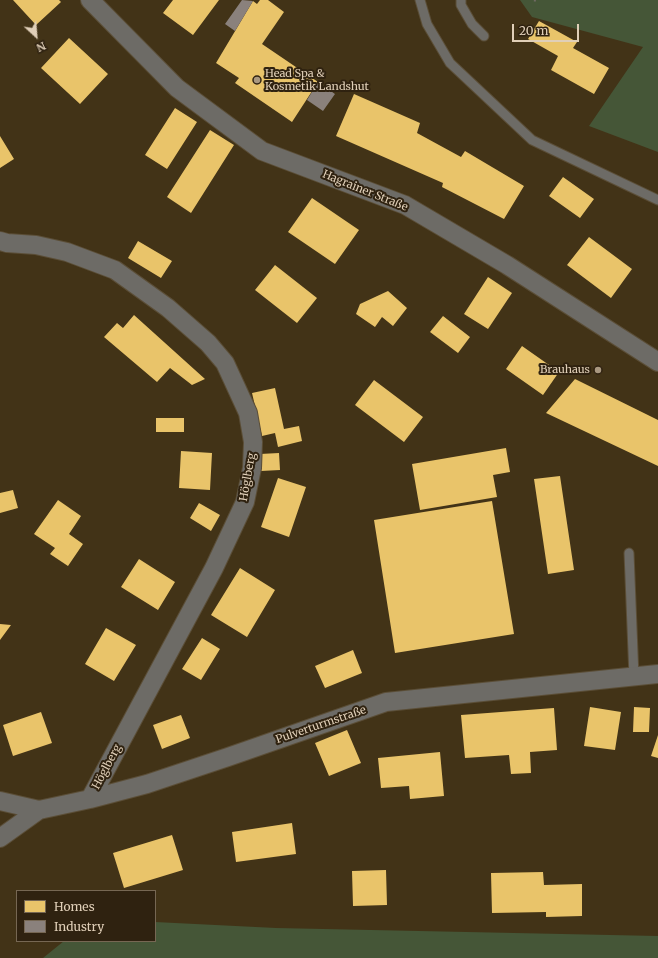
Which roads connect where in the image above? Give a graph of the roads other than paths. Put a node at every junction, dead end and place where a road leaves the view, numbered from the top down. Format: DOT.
graph roads {
  1 [pos="90,0"];
  2 [pos="420,0"];
  3 [pos="462,0"];
  4 [pos="484,36"];
  5 [pos="658,200"];
  6 [pos="0,241"];
  7 [pos="658,362"];
  8 [pos="629,553"];
  9 [pos="658,674"];
  10 [pos="634,677"];
  11 [pos="90,799"];
  12 [pos="0,801"];
  13 [pos="38,810"];
  14 [pos="0,838"];
  1 -- 7 [label="street, Hagrainer Straße"];
  2 -- 5 [label="lane"];
  3 -- 4 [label="lane"];
  6 -- 11 [label="street, Höglberg"];
  8 -- 10 [label="lane"];
  9 -- 10 [label="street, Pulverturmstraße"];
  10 -- 11 [label="street, Pulverturmstraße"];
  11 -- 13 [label="street, Pulverturmstraße"];
  12 -- 13 [label="street"];
  13 -- 14 [label="street, Pulverturmstraße"];
}
